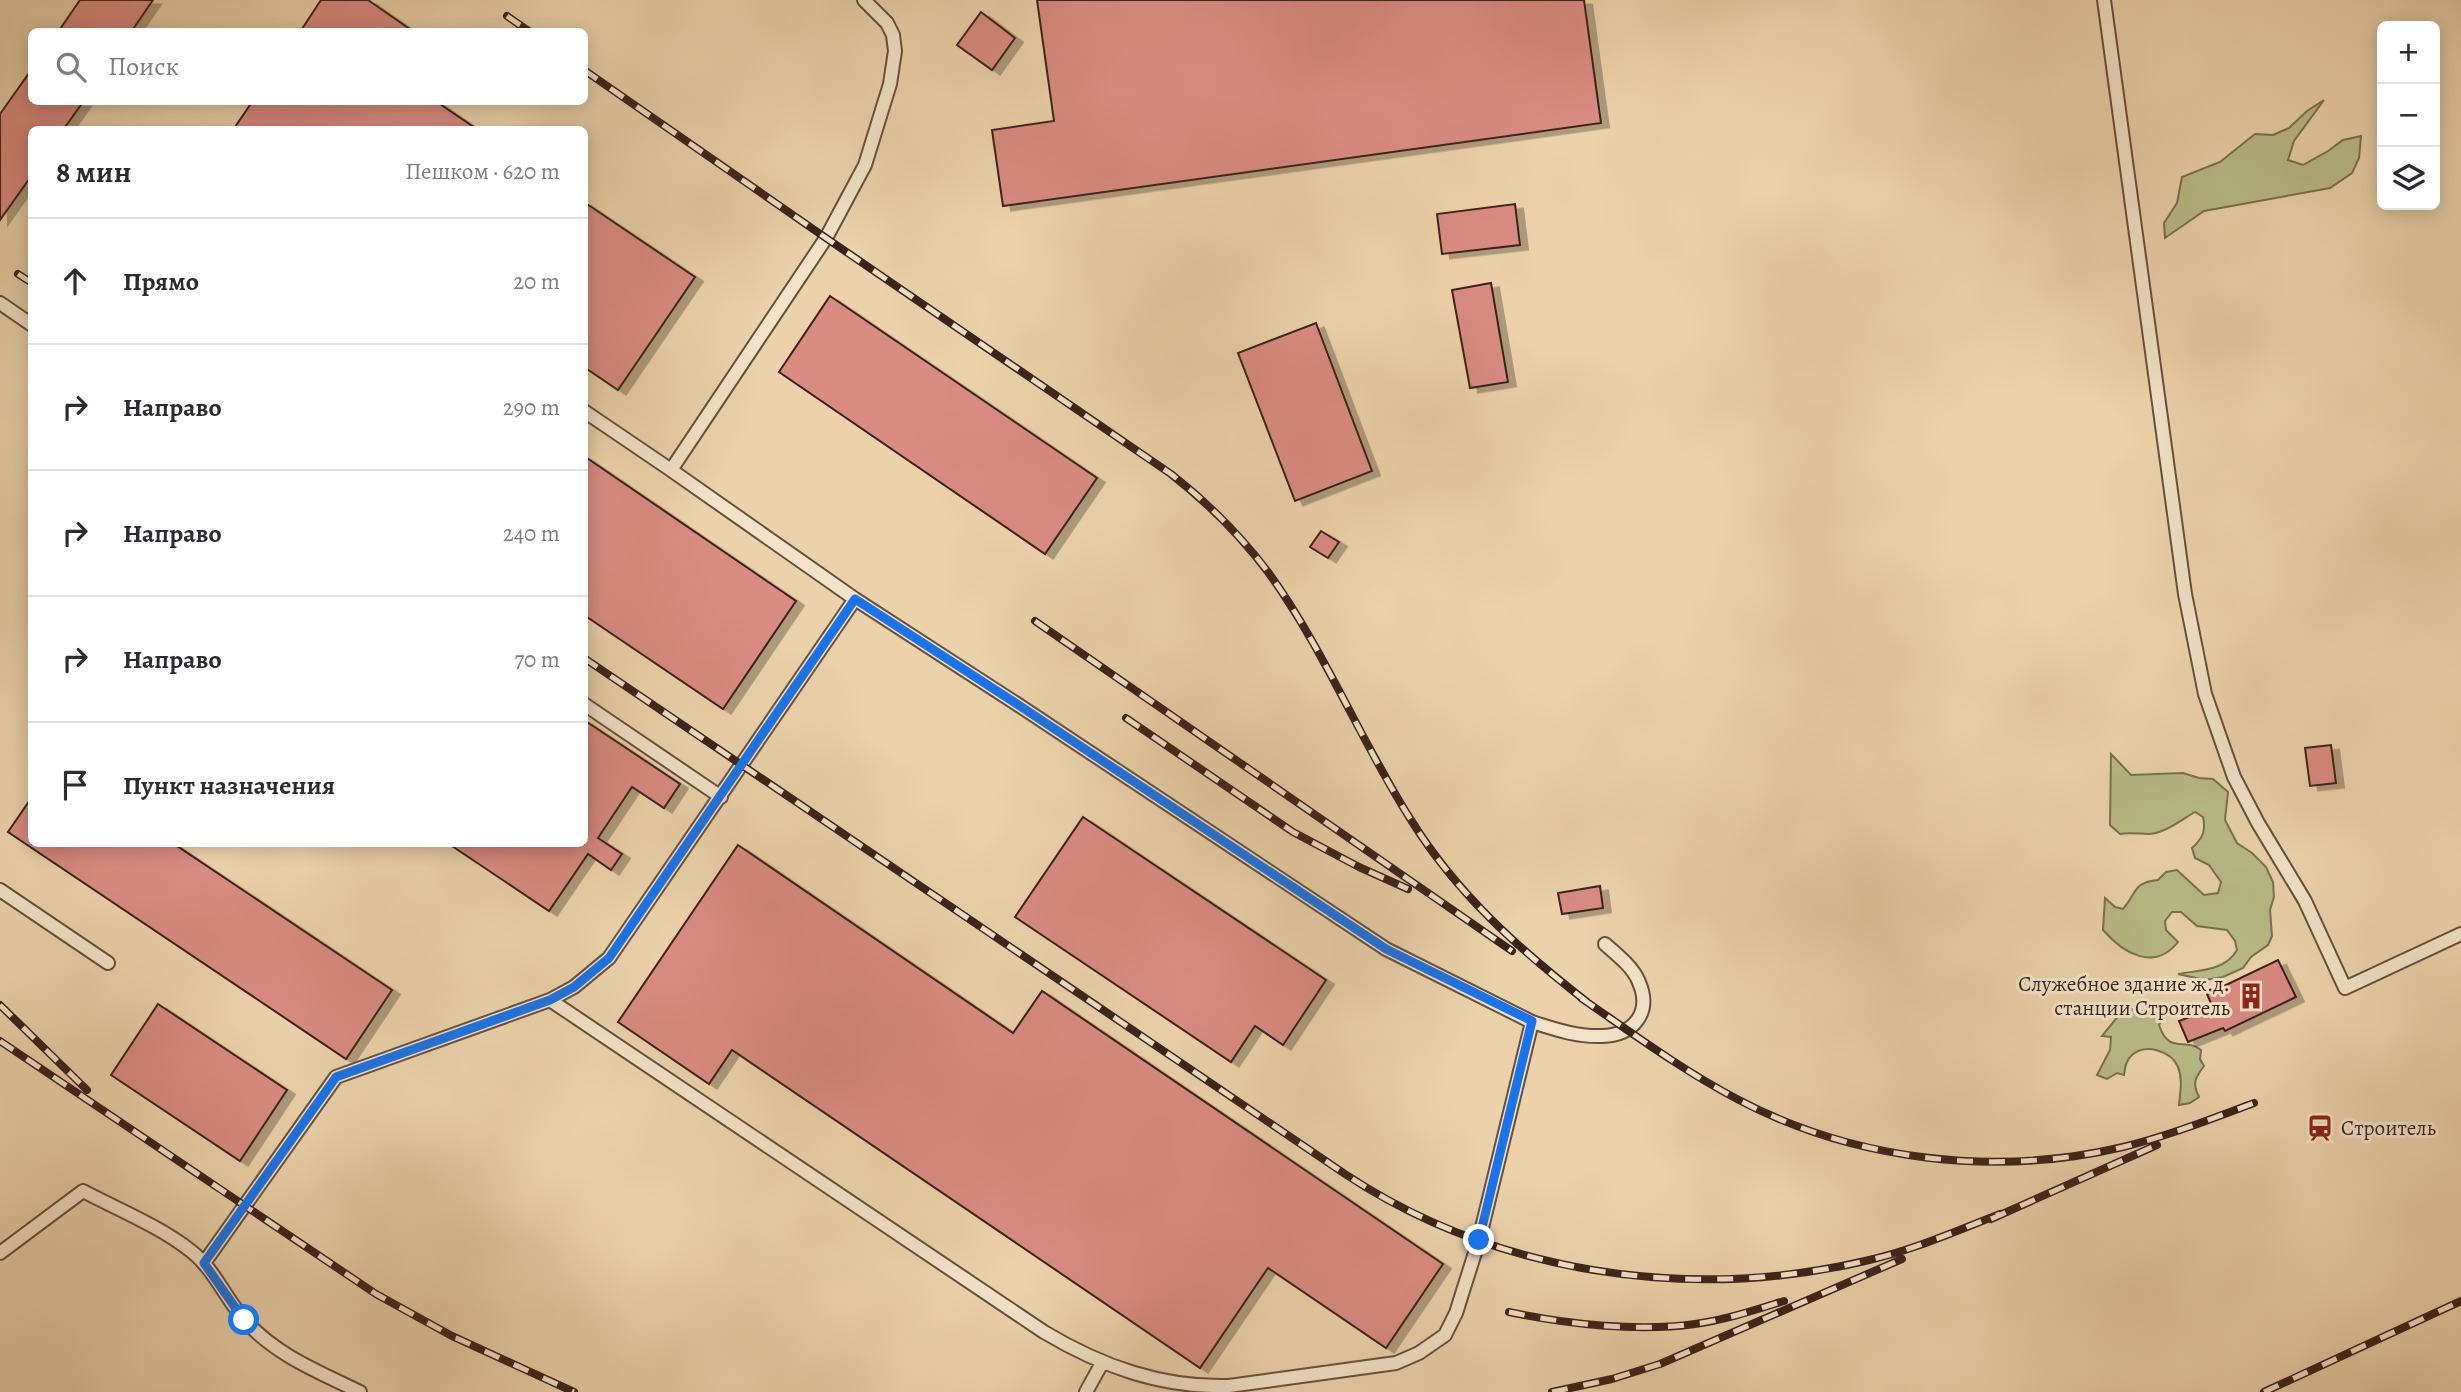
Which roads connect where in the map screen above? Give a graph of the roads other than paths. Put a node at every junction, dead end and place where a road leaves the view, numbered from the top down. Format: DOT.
graph roads {
  1 [pos="864,0"];
  2 [pos="2104,0"];
  3 [pos="0,303"];
  4 [pos="28,322"];
  5 [pos="588,414"];
  6 [pos="671,470"];
  7 [pos="855,599"];
  8 [pos="588,707"];
  9 [pos="720,797"];
  10 [pos="0,890"];
  11 [pos="2461,934"];
  12 [pos="1605,944"];
  13 [pos="108,963"];
  14 [pos="550,1000"];
  15 [pos="1532,1021"];
  16 [pos="0,1253"];
  17 [pos="204,1263"];
  18 [pos="1102,1363"];
  19 [pos="360,1392"];
  20 [pos="1086,1392"];
  1 -- 6 [label="lane"];
  2 -- 11 [label="lane"];
  3 -- 4 [label="lane"];
  5 -- 6 [label="lane"];
  6 -- 7 [label="lane"];
  7 -- 9 [label="lane"];
  7 -- 15 [label="lane"];
  8 -- 9 [label="lane"];
  9 -- 14 [label="lane"];
  10 -- 13 [label="lane"];
  12 -- 15 [label="lane"];
  14 -- 17 [label="lane"];
  14 -- 18 [label="lane"];
  15 -- 18 [label="lane"];
  16 -- 17 [label="lane"];
  17 -- 19 [label="lane"];
  18 -- 20 [label="lane"];
}
